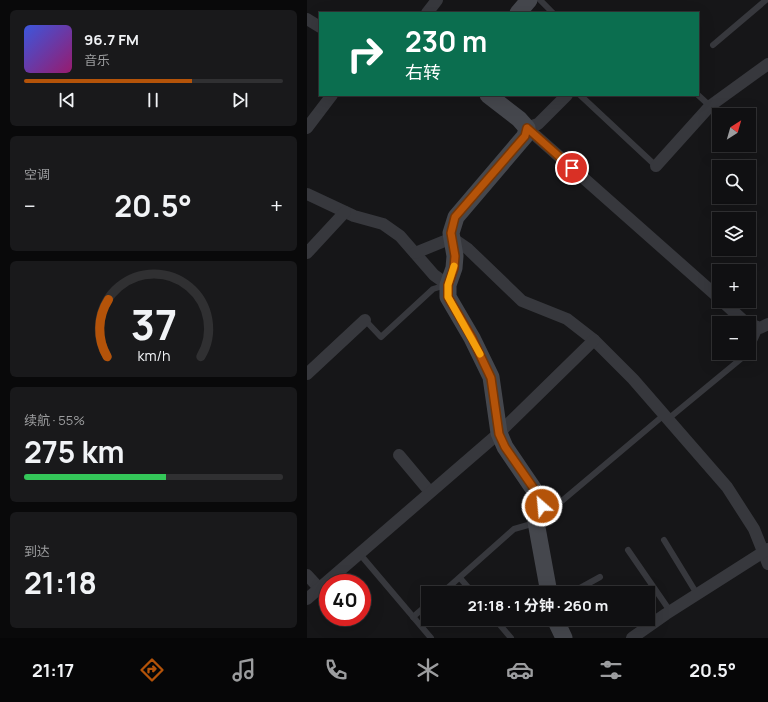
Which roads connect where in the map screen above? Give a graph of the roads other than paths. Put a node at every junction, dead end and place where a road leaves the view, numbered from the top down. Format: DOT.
graph roads {
  1 [pos="437,0"];
  2 [pos="529,0"];
  3 [pos="540,0"];
  4 [pos="766,0"];
  5 [pos="428,12"];
  6 [pos="519,12"];
  7 [pos="552,12"];
  8 [pos="307,19"];
  9 [pos="319,26"];
  10 [pos="713,45"];
  11 [pos="768,64"];
  12 [pos="331,96"];
  13 [pos="489,96"];
  14 [pos="566,96"];
  15 [pos="581,96"];
  16 [pos="699,96"];
  17 [pos="710,106"];
  18 [pos="307,128"];
  19 [pos="527,128"];
  20 [pos="656,166"];
  21 [pos="307,194"];
  22 [pos="345,212"];
  23 [pos="452,238"];
  24 [pos="307,253"];
  25 [pos="415,253"];
  26 [pos="448,285"];
  27 [pos="712,292"];
  28 [pos="732,308"];
  29 [pos="743,316"];
  30 [pos="365,320"];
  31 [pos="594,340"];
  32 [pos="738,360"];
  33 [pos="307,374"];
  34 [pos="666,417"];
  35 [pos="499,434"];
  36 [pos="399,455"];
  37 [pos="430,492"];
  38 [pos="537,522"];
  39 [pos="664,540"];
  40 [pos="628,550"];
  41 [pos="359,553"];
  42 [pos="766,555"];
  43 [pos="335,574"];
  44 [pos="307,575"];
  45 [pos="600,577"];
  46 [pos="460,578"];
  47 [pos="450,586"];
  48 [pos="467,586"];
  49 [pos="548,586"];
  50 [pos="584,586"];
  51 [pos="319,588"];
  52 [pos="697,594"];
  53 [pos="307,599"];
  54 [pos="421,610"];
  55 [pos="670,611"];
  56 [pos="413,616"];
  57 [pos="501,626"];
  58 [pos="558,626"];
  59 [pos="431,638"];
  60 [pos="511,638"];
  61 [pos="564,638"];
  62 [pos="631,638"];
  1 -- 5 [label="street"];
  2 -- 6 [label="street"];
  3 -- 7 [label="lane"];
  4 -- 10 [label="lane"];
  8 -- 9 [label="street"];
  11 -- 17 [label="street"];
  12 -- 18 [label="street"];
  13 -- 19 [label="street"];
  14 -- 19 [label="street"];
  15 -- 20 [label="lane"];
  16 -- 17 [label="lane"];
  17 -- 20 [label="street"];
  19 -- 23 [label="street"];
  19 -- 27 [label="street"];
  21 -- 22 [label="street"];
  22 -- 24 [label="street"];
  22 -- 25 [label="street"];
  23 -- 25 [label="street"];
  23 -- 26 [label="street"];
  23 -- 31 [label="street"];
  25 -- 26 [label="street"];
  26 -- 30 [label="lane"];
  26 -- 35 [label="street"];
  28 -- 29 [label="street"];
  30 -- 33 [label="street"];
  31 -- 34 [label="street"];
  31 -- 35 [label="street"];
  32 -- 34 [label="lane"];
  34 -- 38 [label="lane"];
  34 -- 42 [label="street"];
  35 -- 37 [label="street"];
  35 -- 38 [label="street"];
  36 -- 37 [label="street"];
  37 -- 41 [label="street"];
  38 -- 46 [label="lane"];
  38 -- 49 [label="street"];
  39 -- 52 [label="lane"];
  40 -- 55 [label="lane"];
  41 -- 43 [label="street"];
  41 -- 56 [label="lane"];
  42 -- 52 [label="street"];
  44 -- 51 [label="street"];
  45 -- 50 [label="lane"];
  46 -- 47 [label="lane"];
  46 -- 48 [label="lane"];
  51 -- 53 [label="street"];
  52 -- 55 [label="street"];
  54 -- 56 [label="lane"];
  55 -- 62 [label="street"];
  56 -- 59 [label="lane"];
  57 -- 60 [label="lane"];
  58 -- 61 [label="street"];
}
